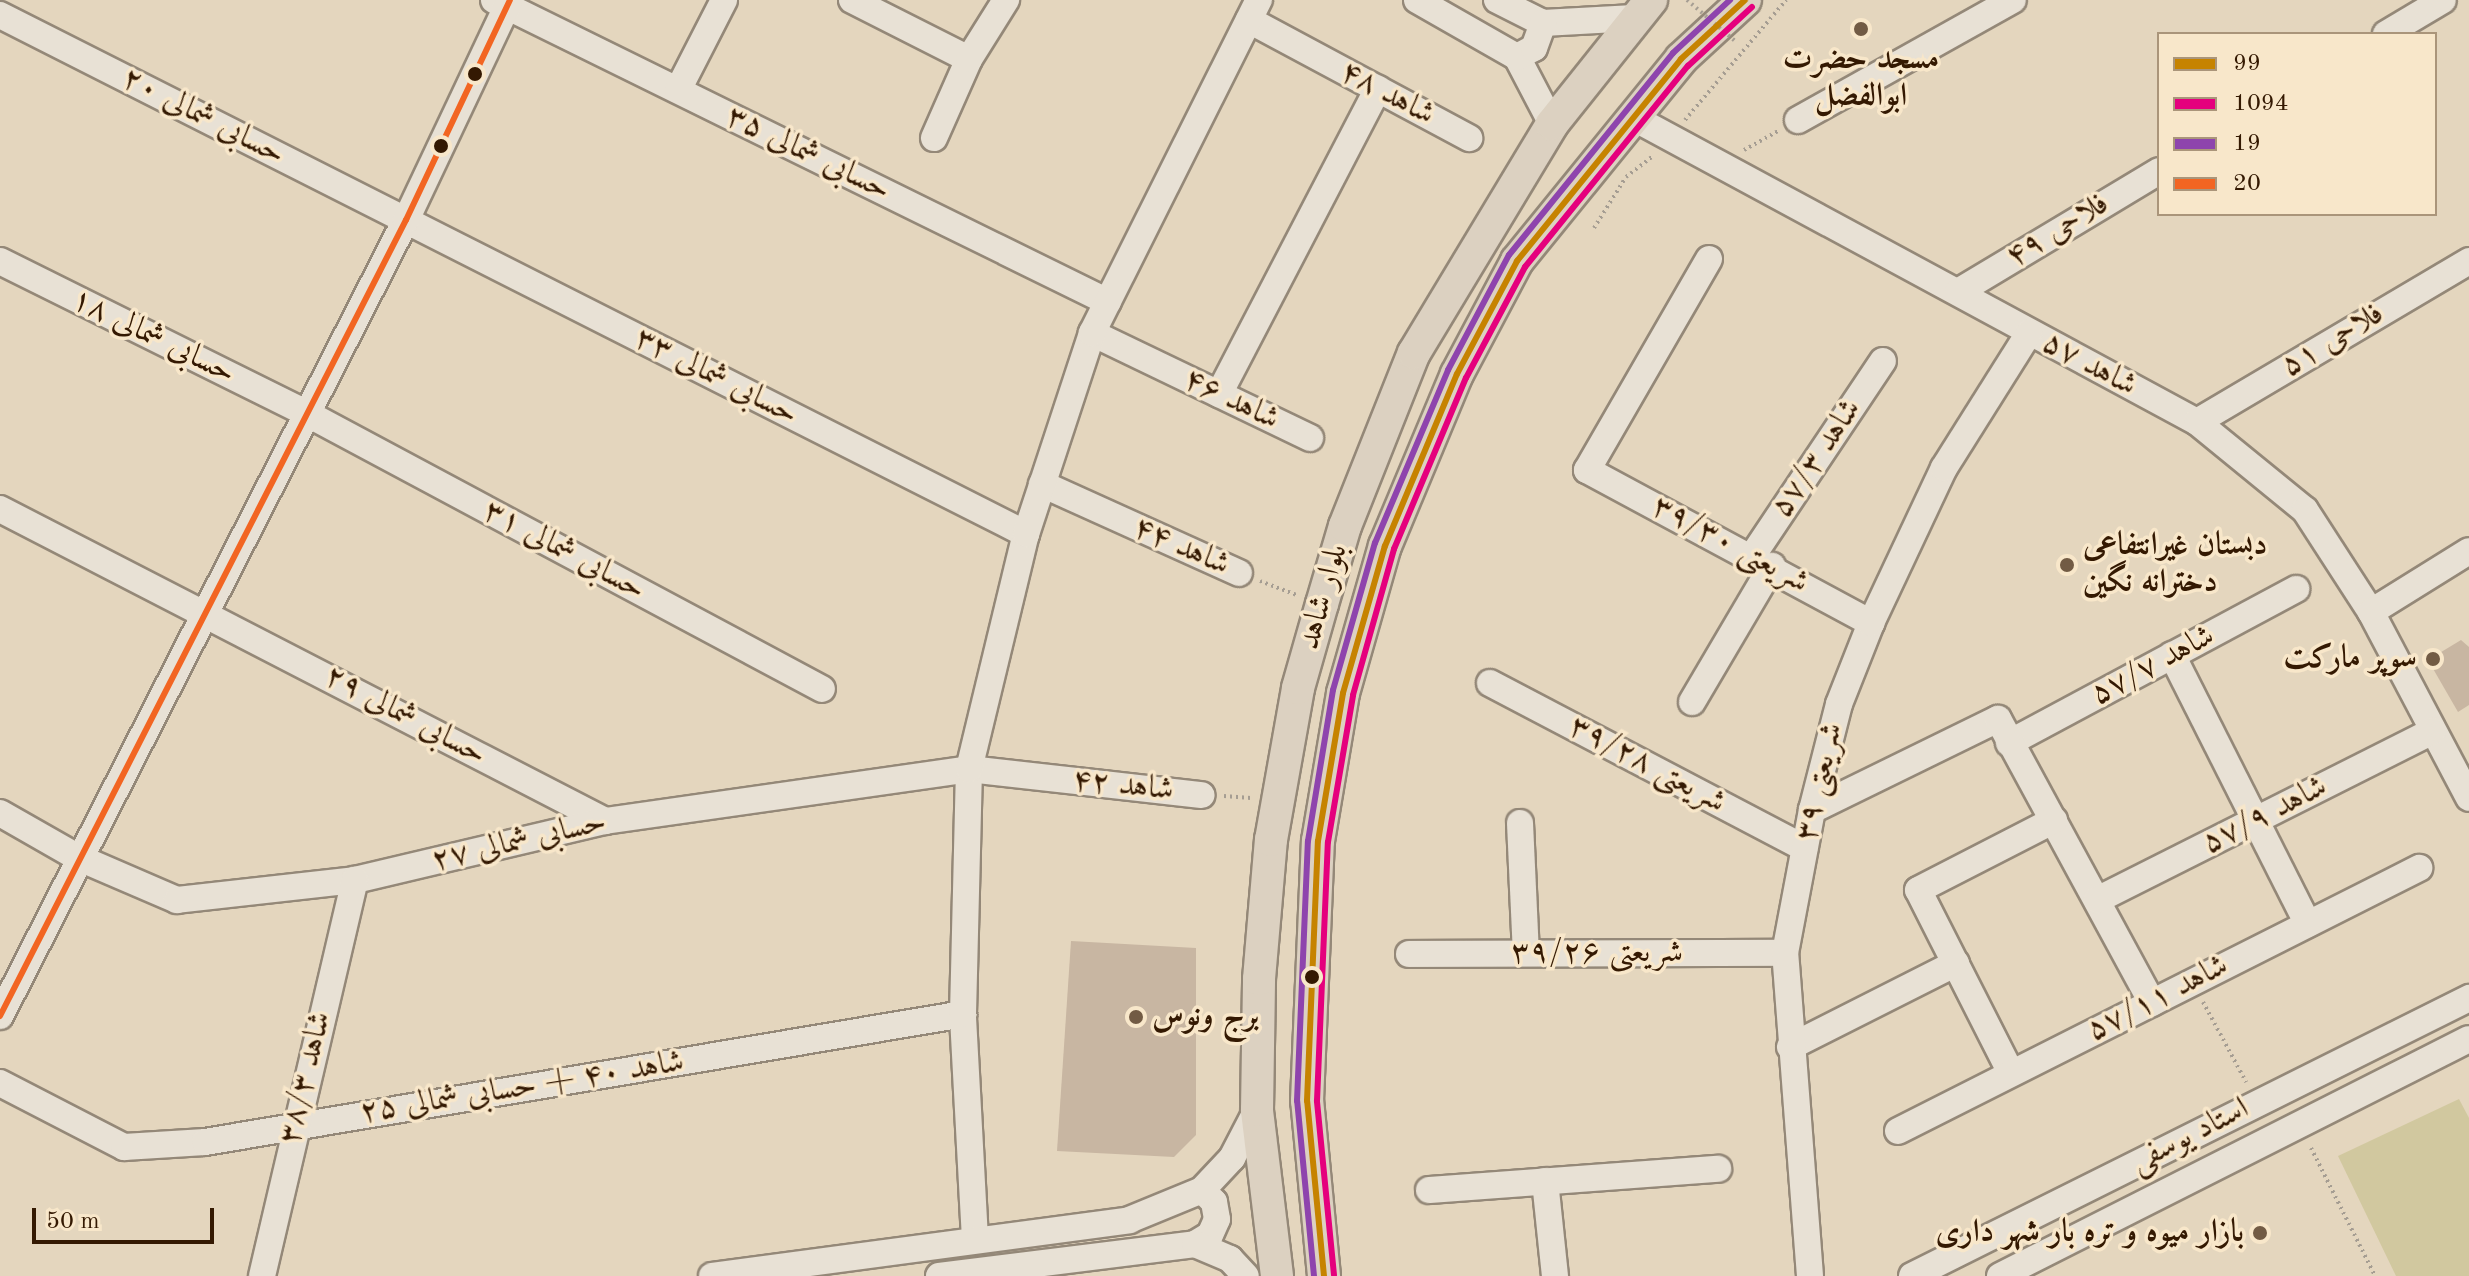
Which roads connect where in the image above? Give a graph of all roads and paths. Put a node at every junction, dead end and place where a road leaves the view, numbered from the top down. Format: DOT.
graph roads {
  1 [pos="724,0"];
  2 [pos="852,0"];
  3 [pos="1006,0"];
  4 [pos="1417,0"];
  5 [pos="1497,0"];
  6 [pos="1687,0"];
  7 [pos="1745,0"];
  8 [pos="1786,0"];
  9 [pos="2013,0"];
  10 [pos="2443,0"];
  11 [pos="504,2"];
  12 [pos="1642,9"];
  13 [pos="1254,10"];
  14 [pos="0,15"];
  15 [pos="1543,23"];
  16 [pos="2389,32"];
  17 [pos="1734,40"];
  18 [pos="1517,57"];
  19 [pos="969,59"];
  20 [pos="1378,89"];
  21 [pos="678,90"];
  22 [pos="1634,118"];
  23 [pos="1798,120"];
  24 [pos="1552,124"];
  25 [pos="1675,137"];
  26 [pos="934,138"];
  27 [pos="1469,138"];
  28 [pos="1721,163"];
  29 [pos="2157,172"];
  30 [pos="406,220"];
  31 [pos="1594,228"];
  32 [pos="1709,259"];
  33 [pos="0,261"];
  34 [pos="2469,261"];
  35 [pos="1958,292"];
  36 [pos="1108,302"];
  37 [pos="1092,333"];
  38 [pos="2029,333"];
  39 [pos="1883,361"];
  40 [pos="1219,394"];
  41 [pos="306,413"];
  42 [pos="2197,422"];
  43 [pos="1310,438"];
  44 [pos="1042,484"];
  45 [pos="0,509"];
  46 [pos="1026,534"];
  47 [pos="2469,551"];
  48 [pos="1762,562"];
  49 [pos="1239,573"];
  50 [pos="2296,589"];
  51 [pos="1322,604"];
  52 [pos="204,612"];
  53 [pos="2371,612"];
  54 [pos="1871,623"];
  55 [pos="2172,655"];
  56 [pos="1490,683"];
  57 [pos="822,689"];
  58 [pos="1692,702"];
  59 [pos="2433,731"];
  60 [pos="2009,743"];
  61 [pos="969,769"];
  62 [pos="1202,795"];
  63 [pos="2469,798"];
  64 [pos="1278,800"];
  65 [pos="1812,810"];
  66 [pos="0,813"];
  67 [pos="2054,820"];
  68 [pos="2255,820"];
  69 [pos="605,821"];
  70 [pos="1520,823"];
  71 [pos="1804,848"];
  72 [pos="77,857"];
  73 [pos="2419,868"];
  74 [pos="355,880"];
  75 [pos="2097,900"];
  76 [pos="2308,924"];
  77 [pos="1526,953"];
  78 [pos="1785,953"];
  79 [pos="1409,954"];
  80 [pos="1956,963"];
  81 [pos="2192,982"];
  82 [pos="2469,998"];
  83 [pos="2152,1003"];
  84 [pos="963,1014"];
  85 [pos="0,1016"];
  86 [pos="2469,1039"];
  87 [pos="1790,1047"];
  88 [pos="2011,1073"];
  89 [pos="0,1083"];
  90 [pos="2257,1102"];
  91 [pos="1257,1110"];
  92 [pos="2299,1124"];
  93 [pos="293,1126"];
  94 [pos="1898,1131"];
  95 [pos="1718,1169"];
  96 [pos="1545,1181"];
  97 [pos="1202,1190"];
  98 [pos="1429,1190"];
  99 [pos="975,1239"];
  100 [pos="1195,1244"];
  101 [pos="980,1273"];
  102 [pos="262,1276"];
  103 [pos="712,1276"];
  104 [pos="939,1276"];
  105 [pos="1246,1276"];
  106 [pos="1277,1276"];
  107 [pos="1324,1276"];
  108 [pos="1555,1276"];
  109 [pos="1810,1276"];
  110 [pos="1912,1276"];
  111 [pos="2000,1276"];
  112 [pos="2375,1276"];
  1 -- 21 [label="street"];
  2 -- 19 [label="street"];
  3 -- 19 [label="street"];
  4 -- 18 [label="street"];
  5 -- 15 [label="street"];
  6 -- 17 [label="path, bridge"];
  7 -- 22 [label="main road, بلوار شاهد"];
  8 -- 25 [label="path"];
  9 -- 23 [label="street"];
  10 -- 16 [label="street"];
  11 -- 21 [label="street, حسابی شمالی ۳۵"];
  11 -- 30 [label="street"];
  12 -- 15 [label="street"];
  12 -- 24 [label="main road, بلوار شاهد"];
  13 -- 20 [label="street, شاهد ۴۸"];
  13 -- 36 [label="street"];
  14 -- 30 [label="street, حسابی شمالی ۲۰"];
  15 -- 18 [label="street"];
  18 -- 24 [label="street"];
  19 -- 26 [label="street"];
  20 -- 27 [label="street, شاهد ۴۸"];
  20 -- 40 [label="street"];
  21 -- 36 [label="street, حسابی شمالی ۳۵"];
  22 -- 25 [label="street, شاهد ۵۷"];
  22 -- 107 [label="main road, بلوار شاهد"];
  23 -- 28 [label="path"];
  24 -- 51 [label="main road, بلوار شاهد"];
  25 -- 28 [label="street, شاهد ۵۷"];
  25 -- 31 [label="path"];
  28 -- 35 [label="street, شاهد ۵۷"];
  29 -- 35 [label="street, فلاحی ۴۹"];
  30 -- 41 [label="street"];
  30 -- 46 [label="street, حسابی شمالی ۳۳"];
  32 -- 48 [label="street, شریعتی ۳۹/۳۰"];
  33 -- 41 [label="street, حسابی شمالی ۱۸"];
  34 -- 42 [label="street, فلاحی ۵۱"];
  35 -- 38 [label="street, شاهد ۵۷"];
  36 -- 37 [label="street"];
  37 -- 40 [label="street, شاهد ۴۶"];
  37 -- 44 [label="street"];
  38 -- 42 [label="street, شاهد ۵۷"];
  38 -- 54 [label="street, شریعتی ۳۹"];
  39 -- 48 [label="street, شاهد ۵۷/۳"];
  40 -- 43 [label="street, شاهد ۴۶"];
  41 -- 52 [label="street"];
  41 -- 57 [label="street, حسابی شمالی ۳۱"];
  42 -- 53 [label="street, شاهد ۵۷"];
  44 -- 46 [label="street"];
  44 -- 49 [label="street, شاهد ۴۴"];
  45 -- 52 [label="street, حسابی شمالی ۲۹"];
  46 -- 61 [label="street"];
  47 -- 53 [label="street"];
  48 -- 54 [label="street, شریعتی ۳۹/۳۰"];
  48 -- 58 [label="street, شاهد ۵۷/۳"];
  49 -- 51 [label="path, شاهد ۴۴"];
  50 -- 55 [label="street, شاهد ۵۷/۷"];
  51 -- 64 [label="main road, بلوار شاهد"];
  52 -- 69 [label="street, حسابی شمالی ۲۹"];
  52 -- 72 [label="street"];
  53 -- 59 [label="street, شاهد ۵۷"];
  54 -- 65 [label="street, شریعتی ۳۹"];
  55 -- 60 [label="street, شاهد ۵۷/۷"];
  55 -- 68 [label="street"];
  56 -- 71 [label="street, شریعتی ۳۹/۲۸"];
  59 -- 63 [label="street, شاهد ۵۷"];
  59 -- 68 [label="street, شاهد ۵۷/۹"];
  60 -- 65 [label="street"];
  60 -- 67 [label="street"];
  61 -- 62 [label="street, شاهد ۴۲"];
  61 -- 69 [label="street, حسابی شمالی ۲۷"];
  61 -- 84 [label="street"];
  62 -- 64 [label="path, شاهد ۴۲"];
  64 -- 91 [label="main road, بلوار شاهد"];
  65 -- 71 [label="street, شریعتی ۳۹"];
  66 -- 72 [label="street, حسابی شمالی ۲۷"];
  67 -- 75 [label="street"];
  67 -- 80 [label="street"];
  68 -- 75 [label="street, شاهد ۵۷/۹"];
  68 -- 76 [label="street"];
  69 -- 74 [label="street, حسابی شمالی ۲۷"];
  70 -- 77 [label="street"];
  71 -- 78 [label="street, شریعتی ۳۹"];
  72 -- 74 [label="street, حسابی شمالی ۲۷"];
  72 -- 85 [label="street"];
  73 -- 76 [label="street, شاهد ۵۷/۱۱"];
  74 -- 93 [label="street, شاهد ۳۸/۳"];
  75 -- 83 [label="street"];
  76 -- 81 [label="street, شاهد ۵۷/۱۱"];
  77 -- 78 [label="street, شریعتی ۳۹/۲۶"];
  77 -- 79 [label="street, شریعتی ۳۹/۲۶"];
  78 -- 87 [label="street, شریعتی ۳۹"];
  80 -- 87 [label="street"];
  80 -- 88 [label="street"];
  81 -- 83 [label="street, شاهد ۵۷/۱۱"];
  81 -- 90 [label="path"];
  82 -- 90 [label="street, استاد یوسفی"];
  83 -- 88 [label="street, شاهد ۵۷/۱۱"];
  84 -- 93 [label="street, شاهد ۴۰ + حسابی شمالی ۲۵"];
  84 -- 99 [label="street"];
  86 -- 92 [label="street, استاد یوسفی"];
  87 -- 109 [label="street, شریعتی ۳۹"];
  88 -- 94 [label="street, شاهد ۵۷/۱۱"];
  89 -- 93 [label="street, شاهد ۴۰ + حسابی شمالی ۲۵"];
  90 -- 110 [label="street, استاد یوسفی"];
  91 -- 97 [label="street"];
  91 -- 106 [label="main road, بلوار شاهد"];
  92 -- 111 [label="street, استاد یوسفی"];
  92 -- 112 [label="path"];
  93 -- 102 [label="street, شاهد ۳۸/۳"];
  95 -- 96 [label="street"];
  96 -- 98 [label="street"];
  96 -- 108 [label="street"];
  97 -- 99 [label="street"];
  97 -- 100 [label="street"];
  99 -- 103 [label="street"];
  100 -- 101 [label="street"];
  100 -- 105 [label="street"];
  101 -- 104 [label="street"];
}
